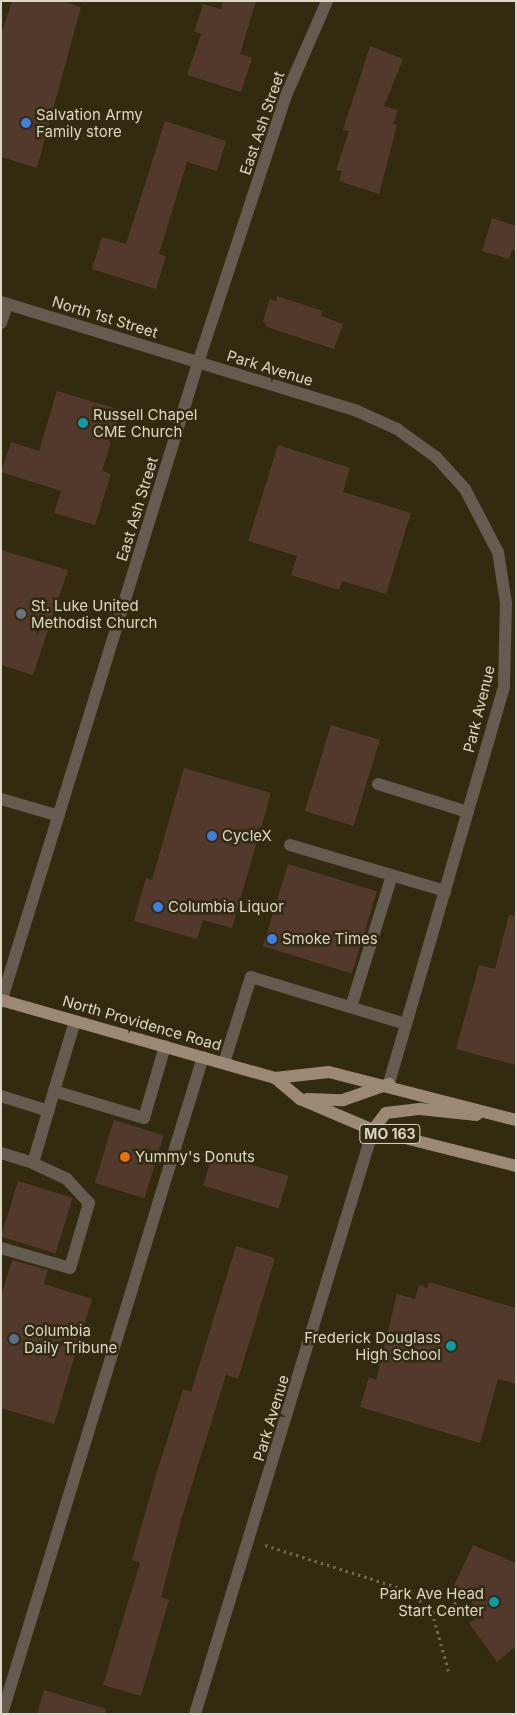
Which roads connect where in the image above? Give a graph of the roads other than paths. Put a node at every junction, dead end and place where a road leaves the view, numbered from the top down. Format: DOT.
graph roads {
  1 [pos="327,1"];
  2 [pos="4,303"];
  3 [pos="1,323"];
  4 [pos="198,364"];
  5 [pos="510,688"];
  6 [pos="378,784"];
  7 [pos="1,800"];
  8 [pos="468,812"];
  9 [pos="59,816"];
  10 [pos="290,845"];
  11 [pos="392,875"];
  12 [pos="445,891"];
  13 [pos="1,1001"];
  14 [pos="351,1007"];
  15 [pos="75,1021"];
  16 [pos="406,1024"];
  17 [pos="165,1046"];
  18 [pos="203,1057"];
  19 [pos="224,1063"];
  20 [pos="274,1078"];
  21 [pos="389,1084"];
  22 [pos="54,1091"];
  23 [pos="1,1096"];
  24 [pos="300,1099"];
  25 [pos="49,1111"];
  26 [pos="512,1119"];
  27 [pos="373,1130"];
  28 [pos="1,1153"];
  29 [pos="33,1163"];
  30 [pos="516,1166"];
  31 [pos="1,1248"];
  32 [pos="2,1714"];
  33 [pos="195,1714"];
  1 -- 4 [label="street, East Ash Street"];
  2 -- 3 [label="street"];
  2 -- 4 [label="street, North 1st Street"];
  4 -- 5 [label="street, Park Avenue"];
  4 -- 9 [label="street, East Ash Street"];
  5 -- 8 [label="street, Park Avenue"];
  6 -- 8 [label="street"];
  7 -- 9 [label="street"];
  8 -- 12 [label="street, Park Avenue"];
  9 -- 13 [label="street, East Ash Street"];
  10 -- 11 [label="street"];
  11 -- 12 [label="street"];
  11 -- 14 [label="street"];
  12 -- 16 [label="street, Park Avenue"];
  13 -- 15 [label="main road, North Providence Road / MO 163"];
  14 -- 16 [label="street"];
  14 -- 19 [label="street"];
  15 -- 17 [label="main road, North Providence Road / MO 163"];
  15 -- 22 [label="street"];
  16 -- 21 [label="street, Park Avenue"];
  17 -- 18 [label="main road, North Providence Road / MO 163"];
  17 -- 22 [label="street"];
  18 -- 19 [label="main road, North Providence Road / MO 163"];
  18 -- 32 [label="street"];
  19 -- 20 [label="main road, North Providence Road / MO 163"];
  20 -- 21 [label="main road, North Providence Road / MO 163"];
  20 -- 24 [label="main road, North Providence Road / MO 163"];
  21 -- 24 [label="main road"];
  21 -- 26 [label="main road, North Providence Road / MO 163"];
  22 -- 25 [label="street"];
  23 -- 25 [label="street"];
  24 -- 27 [label="main road, North Providence Road / MO 163"];
  25 -- 29 [label="street"];
  26 -- 27 [label="main road"];
  27 -- 30 [label="main road, North Providence Road / MO 163"];
  27 -- 33 [label="street, Park Avenue"];
  28 -- 29 [label="street"];
  29 -- 31 [label="street"];
}
